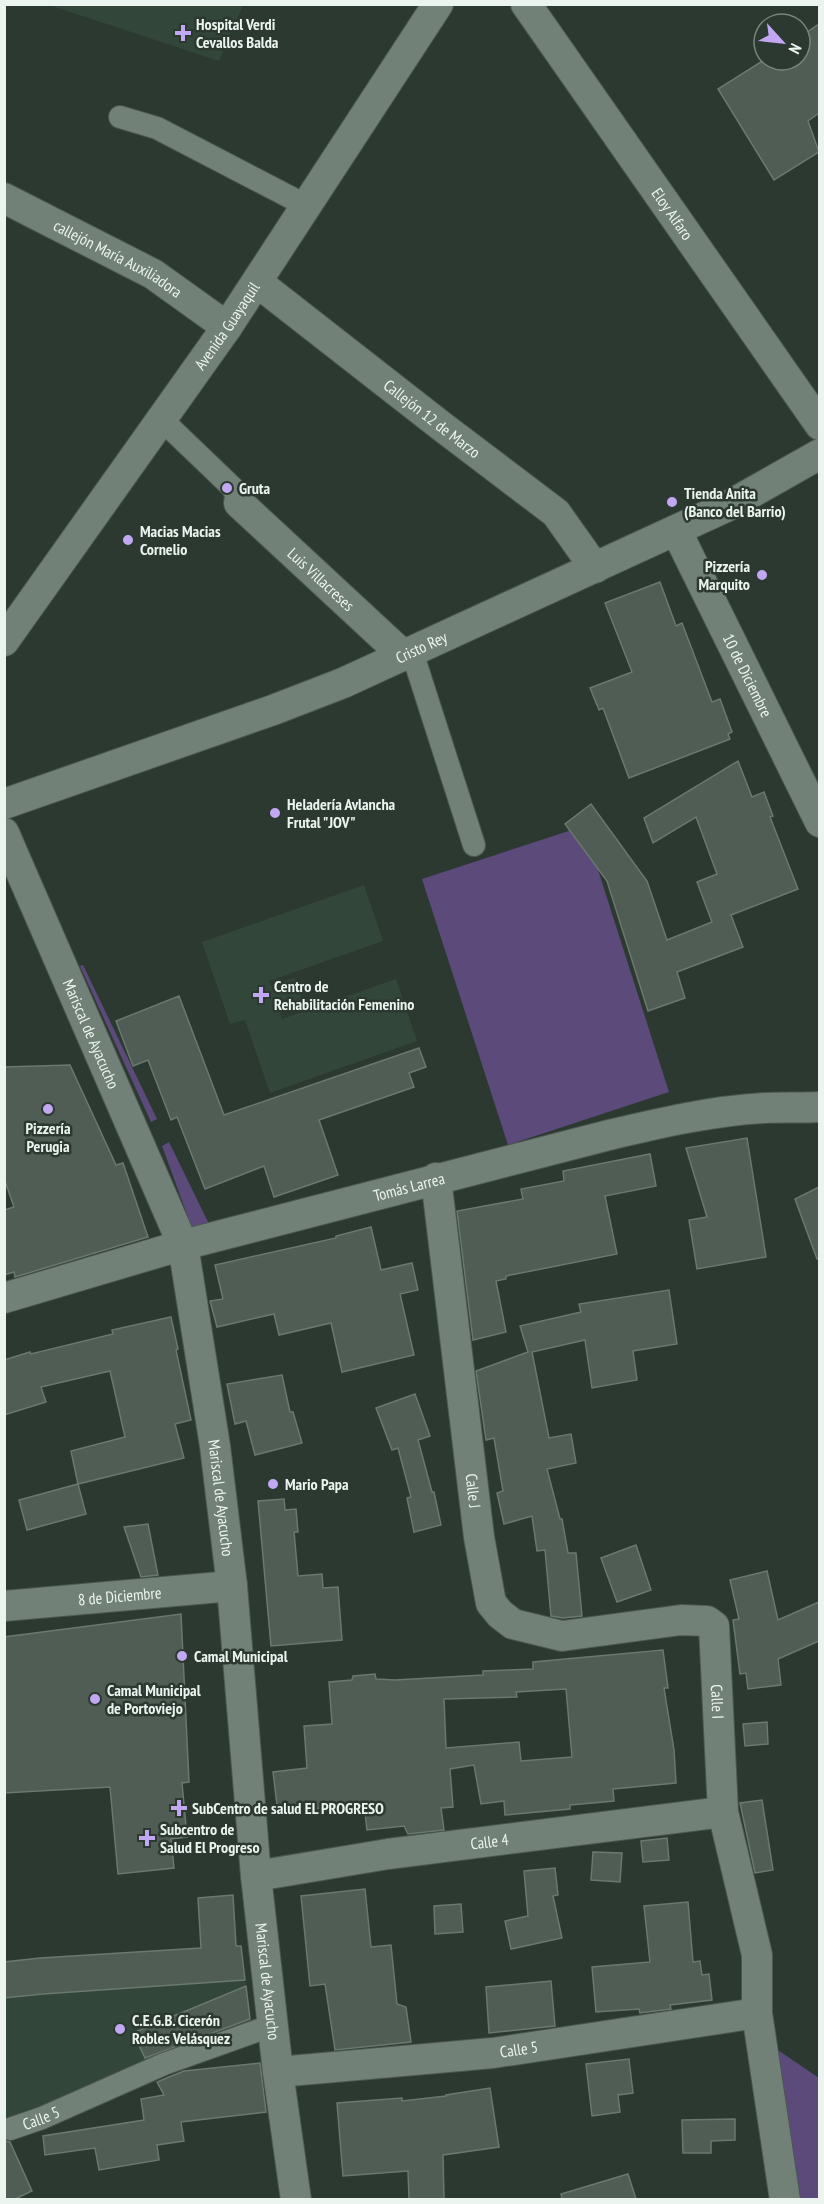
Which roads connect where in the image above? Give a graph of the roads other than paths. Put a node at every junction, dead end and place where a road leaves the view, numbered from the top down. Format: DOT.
graph roads {
  1 [pos="438,4"];
  2 [pos="526,4"];
  3 [pos="120,117"];
  4 [pos="4,198"];
  5 [pos="307,206"];
  6 [pos="257,282"];
  7 [pos="227,327"];
  8 [pos="158,424"];
  9 [pos="819,425"];
  10 [pos="819,454"];
  11 [pos="239,503"];
  12 [pos="676,530"];
  13 [pos="595,568"];
  14 [pos="4,641"];
  15 [pos="408,654"];
  16 [pos="4,804"];
  17 [pos="819,822"];
  18 [pos="4,832"];
  19 [pos="474,845"];
  20 [pos="819,1107"];
  21 [pos="435,1178"];
  22 [pos="183,1245"];
  23 [pos="4,1298"];
  24 [pos="232,1586"];
  25 [pos="4,1606"];
  26 [pos="681,1620"];
  27 [pos="723,1812"];
  28 [pos="256,1876"];
  29 [pos="757,2013"];
  30 [pos="273,2025"];
  31 [pos="278,2072"];
  32 [pos="10,2129"];
  33 [pos="296,2199"];
  34 [pos="785,2199"];
  1 -- 5 [label="street, Avenida Guayaquil"];
  2 -- 9 [label="street, Eloy Alfaro"];
  3 -- 5 [label="street"];
  4 -- 7 [label="street, callejón María Auxiliadora"];
  5 -- 6 [label="street, Avenida Guayaquil"];
  6 -- 7 [label="street, Avenida Guayaquil"];
  6 -- 13 [label="street, Callejón 12 de Marzo"];
  7 -- 8 [label="street, Avenida Guayaquil"];
  8 -- 11 [label="street"];
  8 -- 14 [label="street, Avenida Guayaquil"];
  10 -- 12 [label="street, Cristo Rey"];
  11 -- 15 [label="street, Luis Villacreses"];
  12 -- 13 [label="street, Cristo Rey"];
  12 -- 17 [label="street, 10 de Diciembre"];
  13 -- 15 [label="street, Cristo Rey"];
  15 -- 16 [label="street, Cristo Rey"];
  15 -- 19 [label="street"];
  18 -- 22 [label="street, Mariscal de Ayacucho"];
  20 -- 21 [label="street, Tomás Larrea"];
  21 -- 22 [label="street, Tomás Larrea"];
  21 -- 26 [label="street, Calle J"];
  22 -- 23 [label="street, Tomás Larrea"];
  22 -- 24 [label="street, Mariscal de Ayacucho"];
  24 -- 25 [label="street, 8 de Diciembre"];
  24 -- 28 [label="street, Mariscal de Ayacucho"];
  26 -- 27 [label="street, Calle I"];
  27 -- 28 [label="street, Calle 4"];
  27 -- 29 [label="street"];
  28 -- 30 [label="street, Mariscal de Ayacucho"];
  29 -- 31 [label="street, Calle 5"];
  29 -- 34 [label="street"];
  30 -- 31 [label="street, Mariscal de Ayacucho"];
  30 -- 32 [label="street, Calle 5"];
  31 -- 33 [label="street, Mariscal de Ayacucho"];
}
